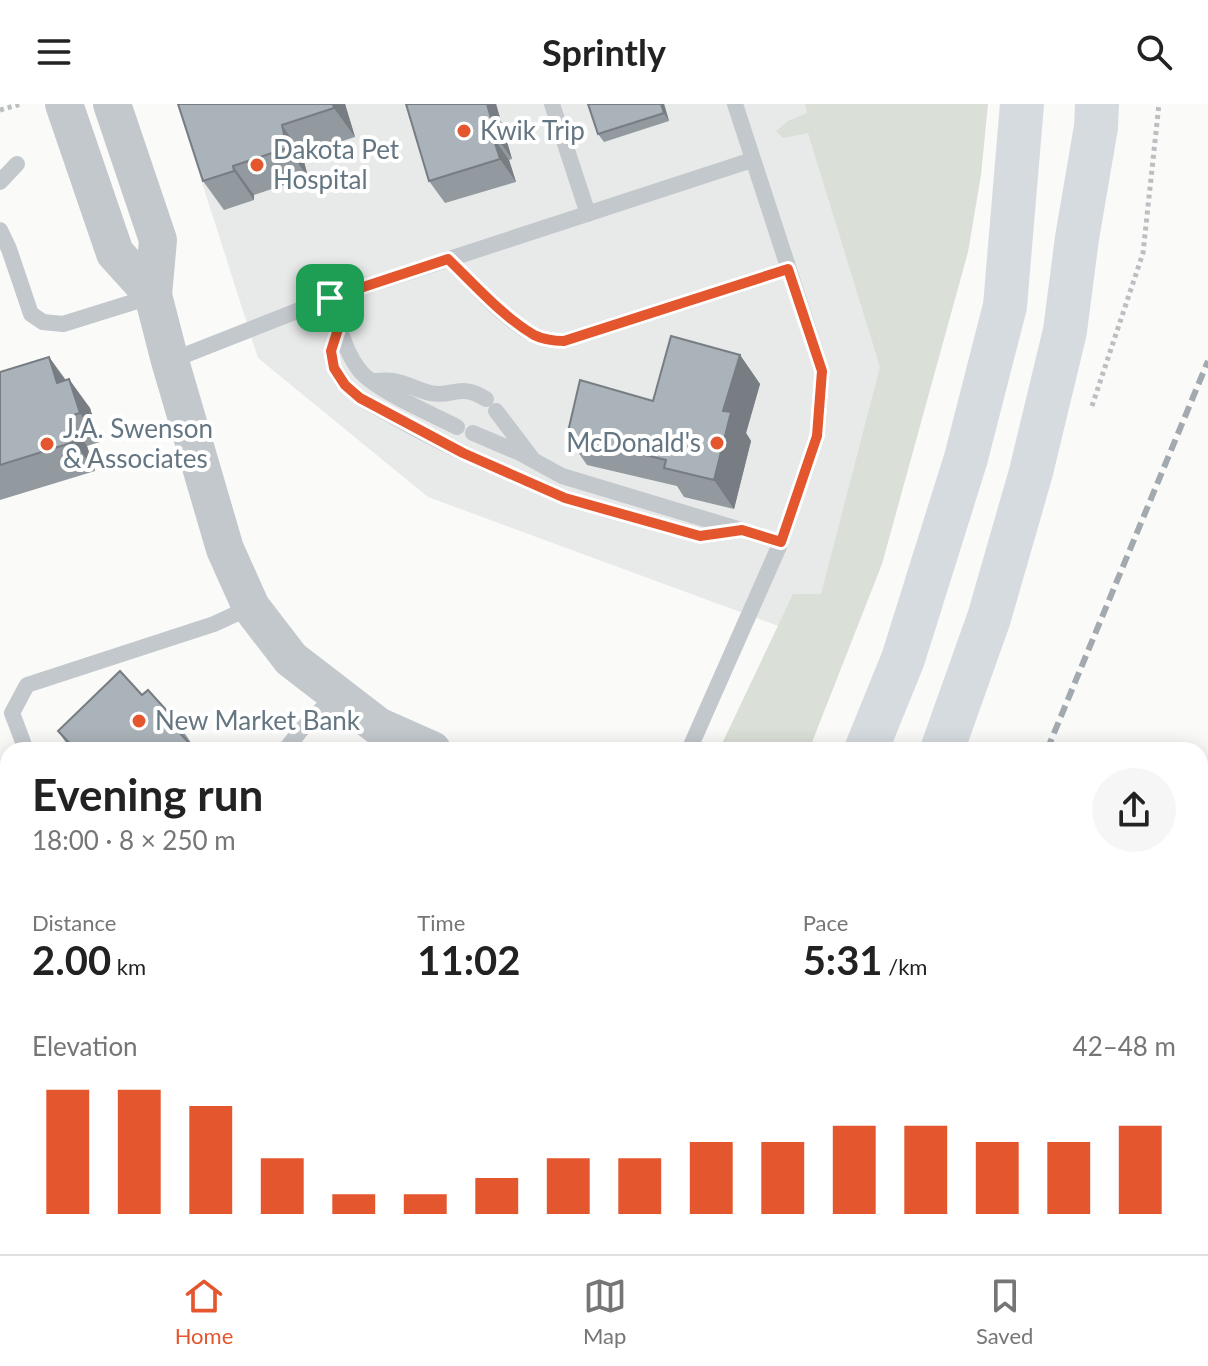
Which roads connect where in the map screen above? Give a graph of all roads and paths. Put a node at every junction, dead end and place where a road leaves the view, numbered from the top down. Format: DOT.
graph roads {
  1 [pos="21,104"];
  2 [pos="64,104"];
  3 [pos="112,104"];
  4 [pos="552,104"];
  5 [pos="735,104"];
  6 [pos="1022,104"];
  7 [pos="1097,104"];
  8 [pos="0,110"];
  9 [pos="752,160"];
  10 [pos="17,164"];
  11 [pos="0,182"];
  12 [pos="588,214"];
  13 [pos="0,230"];
  14 [pos="448,259"];
  15 [pos="788,269"];
  16 [pos="153,295"];
  17 [pos="330,298"];
  18 [pos="339,326"];
  19 [pos="170,361"];
  20 [pos="372,381"];
  21 [pos="533,461"];
  22 [pos="742,530"];
  23 [pos="781,542"];
  24 [pos="251,607"];
  25 [pos="337,694"];
  26 [pos="23,742"];
  27 [pos="291,742"];
  28 [pos="390,742"];
  29 [pos="693,742"];
  30 [pos="869,742"];
  31 [pos="945,742"];
  1 -- 8 [label="path"];
  2 -- 16 [label="street"];
  3 -- 16 [label="street"];
  4 -- 12 [label="lane"];
  5 -- 9 [label="lane"];
  6 -- 30 [label="main road"];
  7 -- 31 [label="main road"];
  9 -- 12 [label="lane"];
  9 -- 15 [label="lane"];
  10 -- 11 [label="lane"];
  12 -- 14 [label="lane"];
  13 -- 16 [label="lane"];
  14 -- 15 [label="lane"];
  14 -- 17 [label="lane"];
  15 -- 23 [label="lane"];
  16 -- 19 [label="street"];
  17 -- 18 [label="lane"];
  17 -- 19 [label="lane"];
  18 -- 20 [label="lane"];
  18 -- 22 [label="lane"];
  19 -- 24 [label="street"];
  20 -- 21 [label="lane"];
  20 -- 21 [label="lane"];
  21 -- 22 [label="lane"];
  22 -- 23 [label="lane"];
  23 -- 29 [label="lane"];
  24 -- 25 [label="street"];
  24 -- 26 [label="lane"];
  25 -- 27 [label="lane"];
  25 -- 28 [label="street"];
}
